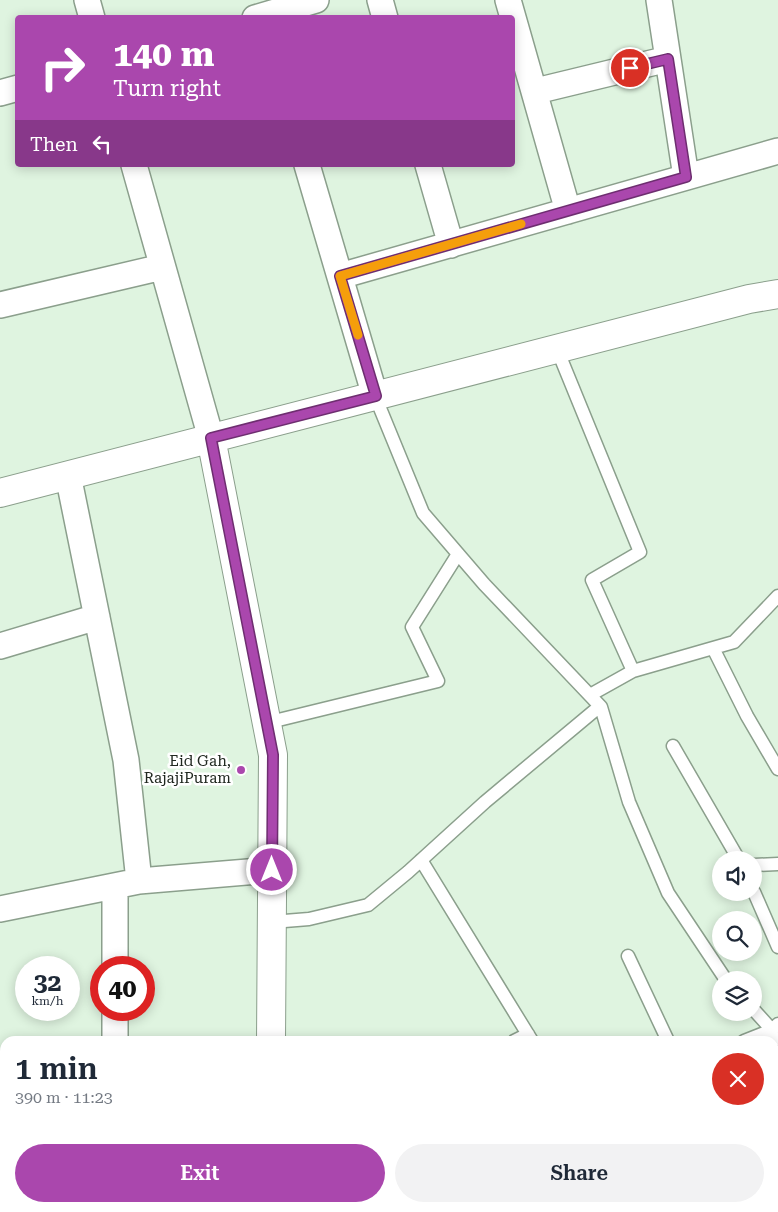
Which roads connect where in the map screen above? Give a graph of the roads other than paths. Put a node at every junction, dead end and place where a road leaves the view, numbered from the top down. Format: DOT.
graph roads {
  1 [pos="87,0"];
  2 [pos="316,0"];
  3 [pos="380,0"];
  4 [pos="508,0"];
  5 [pos="659,0"];
  6 [pos="267,10"];
  7 [pos="91,15"];
  8 [pos="384,15"];
  9 [pos="513,15"];
  10 [pos="515,23"];
  11 [pos="668,59"];
  12 [pos="15,89"];
  13 [pos="536,92"];
  14 [pos="0,93"];
  15 [pos="778,151"];
  16 [pos="135,167"];
  17 [pos="307,167"];
  18 [pos="429,167"];
  19 [pos="686,177"];
  20 [pos="568,211"];
  21 [pos="451,244"];
  22 [pos="162,267"];
  23 [pos="340,276"];
  24 [pos="778,294"];
  25 [pos="0,305"];
  26 [pos="557,349"];
  27 [pos="376,396"];
  28 [pos="211,438"];
  29 [pos="68,475"];
  30 [pos="0,493"];
  31 [pos="458,554"];
  32 [pos="778,596"];
  33 [pos="97,617"];
  34 [pos="0,646"];
  35 [pos="714,648"];
  36 [pos="633,671"];
  37 [pos="590,696"];
  38 [pos="600,706"];
  39 [pos="266,723"];
  40 [pos="673,746"];
  41 [pos="778,769"];
  42 [pos="734,851"];
  43 [pos="421,860"];
  44 [pos="778,864"];
  45 [pos="762,865"];
  46 [pos="272,870"];
  47 [pos="139,881"];
  48 [pos="115,886"];
  49 [pos="758,901"];
  50 [pos="0,910"];
  51 [pos="272,922"];
  52 [pos="778,947"];
  53 [pos="115,956"];
  54 [pos="628,956"];
  55 [pos="720,971"];
  56 [pos="762,1018"];
  57 [pos="115,1021"];
  58 [pos="776,1031"];
  59 [pos="115,1036"];
  60 [pos="271,1036"];
  61 [pos="529,1036"];
  62 [pos="666,1036"];
  63 [pos="760,1036"];
  1 -- 7 [label="street"];
  2 -- 6 [label="street"];
  3 -- 8 [label="street"];
  4 -- 9 [label="street"];
  5 -- 11 [label="street"];
  10 -- 13 [label="street"];
  11 -- 13 [label="street"];
  11 -- 19 [label="street"];
  12 -- 14 [label="street"];
  13 -- 20 [label="street"];
  15 -- 19 [label="street"];
  16 -- 22 [label="street"];
  17 -- 23 [label="street"];
  18 -- 21 [label="street"];
  19 -- 20 [label="street"];
  20 -- 21 [label="street"];
  21 -- 23 [label="street"];
  22 -- 25 [label="street"];
  22 -- 28 [label="street"];
  23 -- 27 [label="street"];
  24 -- 26 [label="street"];
  26 -- 27 [label="street"];
  26 -- 36 [label="lane"];
  27 -- 28 [label="street"];
  27 -- 31 [label="lane"];
  28 -- 29 [label="street"];
  28 -- 39 [label="street"];
  29 -- 30 [label="street"];
  29 -- 33 [label="street"];
  31 -- 37 [label="lane"];
  31 -- 39 [label="lane"];
  32 -- 35 [label="lane"];
  33 -- 34 [label="street"];
  33 -- 47 [label="street"];
  35 -- 36 [label="lane"];
  35 -- 41 [label="lane"];
  36 -- 37 [label="lane"];
  37 -- 38 [label="lane"];
  38 -- 43 [label="lane"];
  38 -- 55 [label="lane"];
  39 -- 46 [label="street"];
  40 -- 42 [label="lane"];
  43 -- 51 [label="lane"];
  43 -- 61 [label="lane"];
  44 -- 45 [label="lane"];
  46 -- 47 [label="street"];
  46 -- 51 [label="street"];
  47 -- 48 [label="street"];
  48 -- 50 [label="street"];
  48 -- 53 [label="street"];
  49 -- 52 [label="lane"];
  51 -- 60 [label="street"];
  54 -- 62 [label="lane"];
  56 -- 58 [label="lane"];
  57 -- 59 [label="street"];
  58 -- 63 [label="lane"];
}
